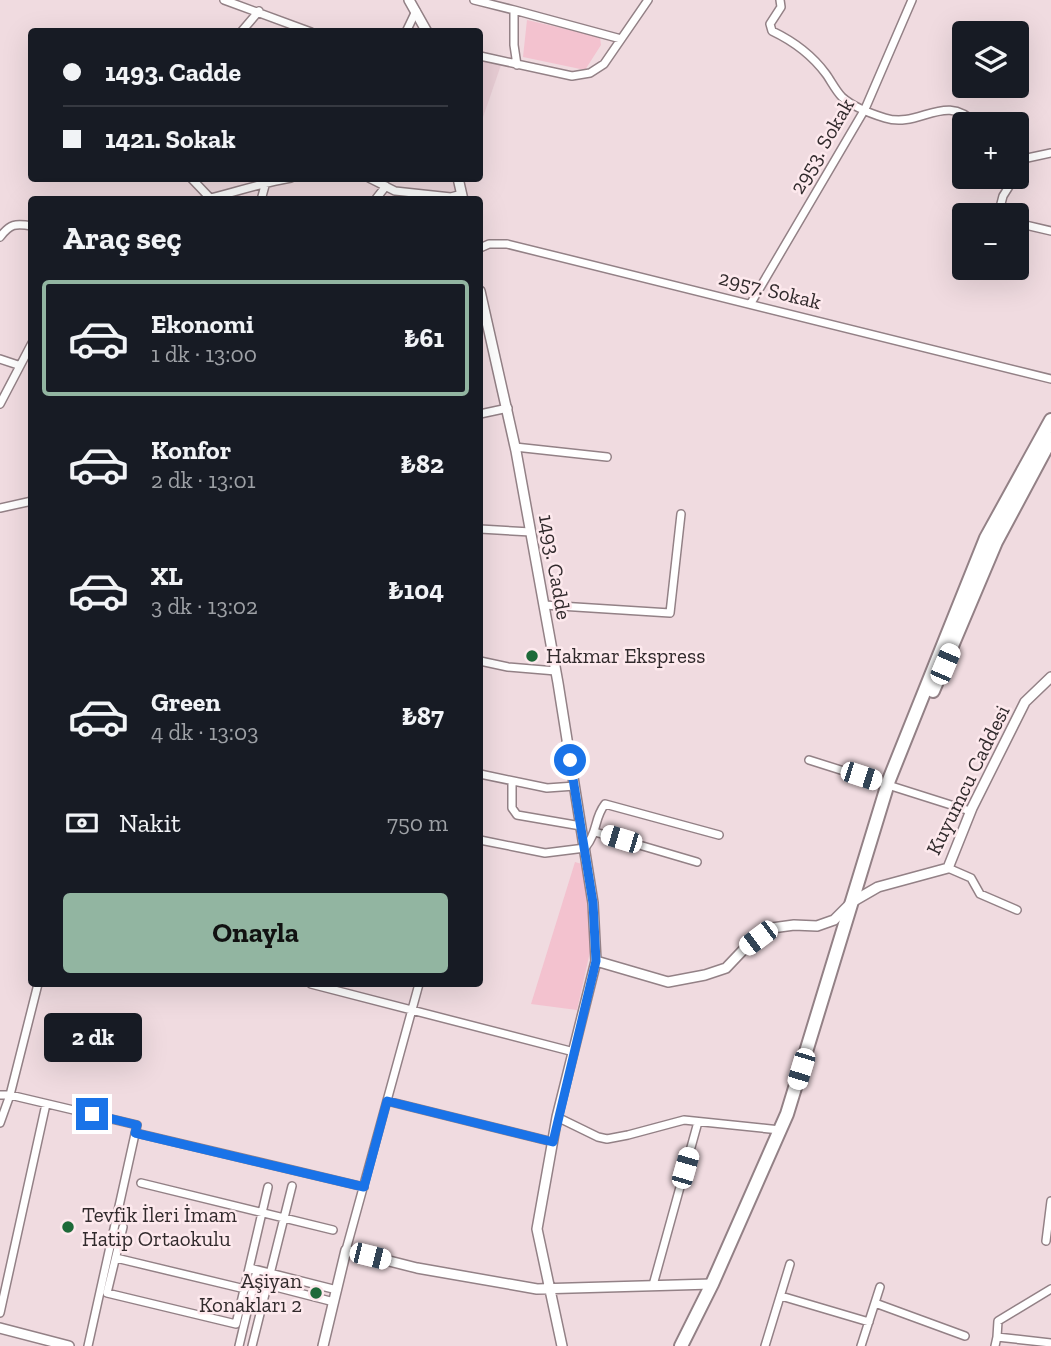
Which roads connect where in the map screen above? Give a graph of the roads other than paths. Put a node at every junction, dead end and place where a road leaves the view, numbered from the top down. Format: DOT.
graph roads {
  1 [pos="224,0"];
  2 [pos="409,0"];
  3 [pos="474,0"];
  4 [pos="648,0"];
  5 [pos="780,0"];
  6 [pos="912,0"];
  7 [pos="514,10"];
  8 [pos="259,11"];
  9 [pos="416,11"];
  10 [pos="244,28"];
  11 [pos="301,28"];
  12 [pos="408,28"];
  13 [pos="425,28"];
  14 [pos="621,39"];
  15 [pos="483,57"];
  16 [pos="517,65"];
  17 [pos="865,109"];
  18 [pos="959,112"];
  19 [pos="1051,153"];
  20 [pos="1029,158"];
  21 [pos="194,182"];
  22 [pos="266,182"];
  23 [pos="378,182"];
  24 [pos="386,186"];
  25 [pos="206,196"];
  26 [pos="218,196"];
  27 [pos="262,196"];
  28 [pos="378,196"];
  29 [pos="442,196"];
  30 [pos="28,225"];
  31 [pos="1029,225"];
  32 [pos="1051,230"];
  33 [pos="0,237"];
  34 [pos="483,247"];
  35 [pos="751,303"];
  36 [pos="483,304"];
  37 [pos="28,349"];
  38 [pos="0,359"];
  39 [pos="18,365"];
  40 [pos="1051,379"];
  41 [pos="0,404"];
  42 [pos="508,408"];
  43 [pos="483,413"];
  44 [pos="1051,420"];
  45 [pos="1051,439"];
  46 [pos="515,447"];
  47 [pos="607,457"];
  48 [pos="28,502"];
  49 [pos="0,508"];
  50 [pos="681,514"];
  51 [pos="483,530"];
  52 [pos="531,532"];
  53 [pos="544,604"];
  54 [pos="483,662"];
  55 [pos="556,671"];
  56 [pos="1051,677"];
  57 [pos="809,760"];
  58 [pos="483,775"];
  59 [pos="512,781"];
  60 [pos="890,785"];
  61 [pos="575,786"];
  62 [pos="971,811"];
  63 [pos="581,826"];
  64 [pos="596,832"];
  65 [pos="719,835"];
  66 [pos="483,842"];
  67 [pos="585,848"];
  68 [pos="697,862"];
  69 [pos="948,868"];
  70 [pos="857,898"];
  71 [pos="1017,910"];
  72 [pos="596,961"];
  73 [pos="37,987"];
  74 [pos="323,987"];
  75 [pos="418,987"];
  76 [pos="412,1009"];
  77 [pos="574,1052"];
  78 [pos="0,1095"];
  79 [pos="10,1095"];
  80 [pos="387,1101"];
  81 [pos="46,1104"];
  82 [pos="557,1117"];
  83 [pos="698,1122"];
  84 [pos="0,1123"];
  85 [pos="136,1129"];
  86 [pos="780,1130"];
  87 [pos="553,1142"];
  88 [pos="141,1183"];
  89 [pos="292,1186"];
  90 [pos="268,1187"];
  91 [pos="364,1187"];
  92 [pos="1051,1201"];
  93 [pos="262,1213"];
  94 [pos="284,1218"];
  95 [pos="123,1227"];
  96 [pos="333,1230"];
  97 [pos="1046,1241"];
  98 [pos="346,1250"];
  99 [pos="116,1258"];
  100 [pos="790,1264"];
  101 [pos="253,1269"];
  102 [pos="271,1273"];
  103 [pos="712,1284"];
  104 [pos="268,1285"];
  105 [pos="653,1285"];
  106 [pos="880,1287"];
  107 [pos="550,1288"];
  108 [pos="245,1289"];
  109 [pos="1051,1289"];
  110 [pos="337,1290"];
  111 [pos="781,1296"];
  112 [pos="334,1302"];
  113 [pos="875,1303"];
  114 [pos="0,1313"];
  115 [pos="869,1322"];
  116 [pos="0,1328"];
  117 [pos="965,1336"];
  118 [pos="997,1337"];
  119 [pos="1051,1343"];
  120 [pos="769,1345"];
  121 [pos="69,1346"];
  122 [pos="88,1346"];
  123 [pos="239,1346"];
  124 [pos="252,1346"];
  125 [pos="323,1346"];
  126 [pos="562,1346"];
  127 [pos="681,1346"];
  128 [pos="688,1346"];
  129 [pos="861,1346"];
  130 [pos="995,1346"];
  1 -- 8 [label="street"];
  2 -- 9 [label="street"];
  3 -- 7 [label="street"];
  4 -- 14 [label="street"];
  5 -- 17 [label="street"];
  6 -- 17 [label="street, 2953. Sokak"];
  7 -- 14 [label="street"];
  7 -- 16 [label="street"];
  8 -- 10 [label="street"];
  8 -- 11 [label="street"];
  9 -- 12 [label="street"];
  9 -- 13 [label="street"];
  14 -- 16 [label="street"];
  15 -- 16 [label="street"];
  17 -- 18 [label="street"];
  17 -- 35 [label="street, 2953. Sokak"];
  19 -- 20 [label="street"];
  21 -- 25 [label="street"];
  22 -- 26 [label="street"];
  22 -- 27 [label="street"];
  23 -- 24 [label="street"];
  24 -- 28 [label="street"];
  24 -- 29 [label="street"];
  30 -- 33 [label="street"];
  31 -- 32 [label="street"];
  34 -- 35 [label="street, 2957. Sokak"];
  35 -- 40 [label="street, 2957. Sokak"];
  36 -- 42 [label="street, 1493. Cadde"];
  37 -- 39 [label="street"];
  38 -- 39 [label="street"];
  39 -- 41 [label="street"];
  42 -- 43 [label="street"];
  42 -- 46 [label="street, 1493. Cadde"];
  44 -- 60 [label="highway"];
  45 -- 60 [label="highway"];
  46 -- 47 [label="street"];
  46 -- 52 [label="street, 1493. Cadde"];
  48 -- 49 [label="street"];
  50 -- 53 [label="street"];
  51 -- 52 [label="street"];
  52 -- 53 [label="street, 1493. Cadde"];
  53 -- 55 [label="street, 1493. Cadde"];
  54 -- 55 [label="street"];
  55 -- 61 [label="street, 1493. Cadde"];
  56 -- 62 [label="street, Kuyumcu Caddesi"];
  57 -- 60 [label="street"];
  58 -- 59 [label="street"];
  59 -- 61 [label="street"];
  59 -- 63 [label="street"];
  60 -- 62 [label="street"];
  60 -- 70 [label="highway"];
  61 -- 63 [label="street, 1493. Cadde"];
  62 -- 69 [label="street, Kuyumcu Caddesi"];
  63 -- 67 [label="street, 1493. Cadde"];
  64 -- 65 [label="street"];
  64 -- 67 [label="street"];
  64 -- 68 [label="street"];
  66 -- 67 [label="street"];
  67 -- 72 [label="street, 1493. Cadde"];
  69 -- 70 [label="street, Kuyumcu Caddesi"];
  69 -- 71 [label="street"];
  70 -- 72 [label="street, Kuyumcu Caddesi"];
  70 -- 86 [label="highway"];
  70 -- 128 [label="highway"];
  72 -- 77 [label="street, 1493. Cadde"];
  73 -- 79 [label="street"];
  74 -- 76 [label="street"];
  75 -- 76 [label="street"];
  76 -- 77 [label="street"];
  76 -- 80 [label="street"];
  77 -- 82 [label="street, 1493. Cadde"];
  78 -- 79 [label="street"];
  79 -- 81 [label="street"];
  79 -- 84 [label="street"];
  80 -- 87 [label="street"];
  80 -- 91 [label="street"];
  81 -- 85 [label="street"];
  81 -- 114 [label="street"];
  82 -- 83 [label="street"];
  82 -- 87 [label="street, 1493. Cadde"];
  83 -- 86 [label="street"];
  83 -- 105 [label="street"];
  85 -- 91 [label="street"];
  85 -- 122 [label="street"];
  86 -- 103 [label="highway"];
  87 -- 107 [label="street, 1493. Cadde"];
  88 -- 93 [label="street"];
  89 -- 94 [label="street"];
  90 -- 93 [label="street"];
  91 -- 98 [label="street"];
  92 -- 97 [label="street"];
  93 -- 94 [label="street"];
  93 -- 101 [label="street"];
  94 -- 96 [label="street"];
  94 -- 102 [label="street"];
  95 -- 99 [label="street"];
  98 -- 107 [label="street"];
  98 -- 110 [label="street"];
  99 -- 108 [label="street"];
  99 -- 108 [label="street"];
  100 -- 111 [label="street"];
  101 -- 102 [label="street"];
  101 -- 108 [label="street"];
  101 -- 123 [label="street"];
  102 -- 104 [label="street"];
  102 -- 110 [label="street"];
  103 -- 105 [label="street"];
  103 -- 127 [label="highway"];
  104 -- 112 [label="street"];
  104 -- 124 [label="street"];
  105 -- 107 [label="street"];
  106 -- 113 [label="street"];
  107 -- 126 [label="street, 1493. Cadde"];
  109 -- 118 [label="street"];
  110 -- 112 [label="street"];
  111 -- 115 [label="street"];
  111 -- 120 [label="street"];
  112 -- 125 [label="street"];
  113 -- 115 [label="street"];
  113 -- 117 [label="street"];
  115 -- 129 [label="street"];
  116 -- 121 [label="street"];
  118 -- 119 [label="street"];
  118 -- 130 [label="street"];
}
